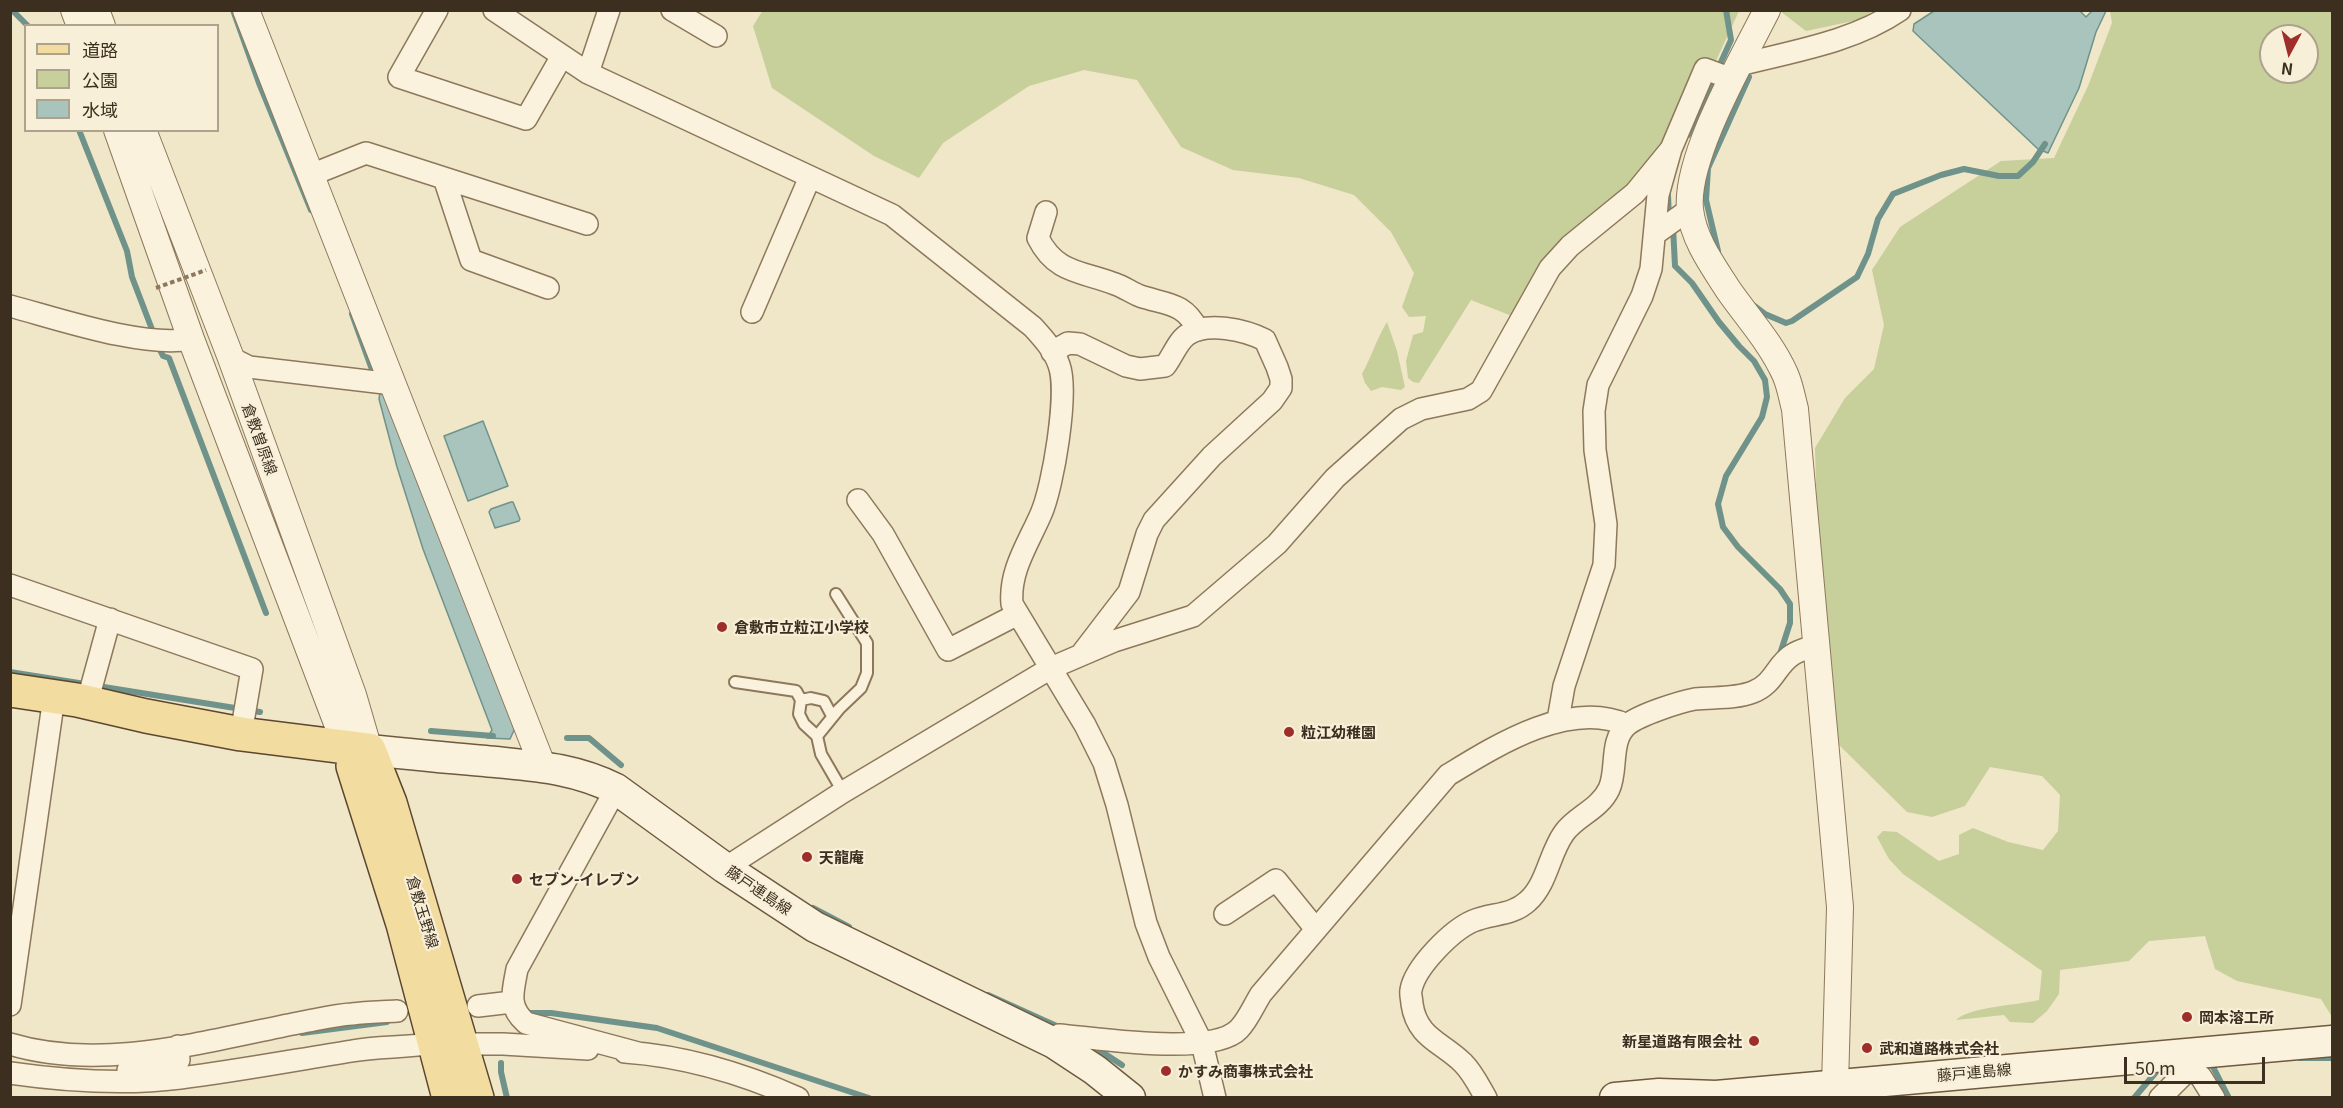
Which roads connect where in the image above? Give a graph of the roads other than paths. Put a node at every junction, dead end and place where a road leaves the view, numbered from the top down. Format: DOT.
graph roads {
  1 [pos="246,10"];
  2 [pos="437,10"];
  3 [pos="494,10"];
  4 [pos="609,10"];
  5 [pos="672,10"];
  6 [pos="1767,10"];
  7 [pos="1900,10"];
  8 [pos="716,36"];
  9 [pos="562,56"];
  10 [pos="588,73"];
  11 [pos="1726,73"];
  12 [pos="118,132"];
  13 [pos="144,132"];
  14 [pos="1671,150"];
  15 [pos="311,175"];
  16 [pos="810,177"];
  17 [pos="444,178"];
  18 [pos="1047,212"];
  19 [pos="1672,222"];
  20 [pos="587,224"];
  21 [pos="548,288"];
  22 [pos="10,306"];
  23 [pos="752,312"];
  24 [pos="1198,330"];
  25 [pos="191,339"];
  26 [pos="1052,352"];
  27 [pos="231,358"];
  28 [pos="383,383"];
  29 [pos="858,500"];
  30 [pos="10,585"];
  31 [pos="836,594"];
  32 [pos="1018,614"];
  33 [pos="108,624"];
  34 [pos="1817,645"];
  35 [pos="1081,655"];
  36 [pos="1051,668"];
  37 [pos="735,682"];
  38 [pos="91,687"];
  39 [pos="10,690"];
  40 [pos="54,697"];
  41 [pos="801,700"];
  42 [pos="832,717"];
  43 [pos="243,718"];
  44 [pos="1558,720"];
  45 [pos="1622,723"];
  46 [pos="817,736"];
  47 [pos="358,749"];
  48 [pos="543,767"];
  49 [pos="616,789"];
  50 [pos="843,792"];
  51 [pos="725,868"];
  52 [pos="1225,914"];
  53 [pos="1315,928"];
  54 [pos="512,1002"];
  55 [pos="10,1005"];
  56 [pos="478,1005"];
  57 [pos="397,1011"];
  58 [pos="2332,1041"];
  59 [pos="1054,1043"];
  60 [pos="1202,1043"];
  61 [pos="10,1044"];
  62 [pos="178,1046"];
  63 [pos="450,1049"];
  64 [pos="638,1053"];
  65 [pos="2189,1060"];
  66 [pos="10,1073"];
  67 [pos="111,1082"];
  68 [pos="1835,1085"];
  69 [pos="449,1098"];
  70 [pos="477,1098"];
  71 [pos="798,1098"];
  72 [pos="1130,1098"];
  73 [pos="1215,1098"];
  74 [pos="1486,1098"];
  75 [pos="1615,1098"];
  76 [pos="2160,1098"];
  77 [pos="2214,1098"];
  1 -- 15 [label="street"];
  2 -- 9 [label="street"];
  3 -- 9 [label="street"];
  4 -- 10 [label="street"];
  5 -- 8 [label="street"];
  6 -- 11 [label="street"];
  7 -- 11 [label="street"];
  9 -- 10 [label="street"];
  10 -- 16 [label="street"];
  11 -- 14 [label="street"];
  11 -- 19 [label="street"];
  12 -- 25 [label="street, 倉敷曽原線"];
  13 -- 27 [label="street, 倉敷曽原線"];
  14 -- 19 [label="street"];
  14 -- 35 [label="street"];
  15 -- 17 [label="street"];
  15 -- 28 [label="street"];
  16 -- 23 [label="street"];
  16 -- 26 [label="street"];
  17 -- 20 [label="street"];
  17 -- 21 [label="street"];
  18 -- 24 [label="street"];
  19 -- 34 [label="street"];
  19 -- 44 [label="street"];
  22 -- 25 [label="street"];
  24 -- 26 [label="street"];
  24 -- 35 [label="street"];
  25 -- 47 [label="street, 倉敷曽原線"];
  26 -- 32 [label="street"];
  27 -- 28 [label="street"];
  27 -- 47 [label="street, 倉敷曽原線"];
  28 -- 48 [label="street"];
  29 -- 32 [label="street"];
  30 -- 33 [label="street"];
  31 -- 42 [label="lane"];
  32 -- 36 [label="street"];
  33 -- 38 [label="street"];
  33 -- 43 [label="street"];
  34 -- 45 [label="street"];
  34 -- 68 [label="street"];
  35 -- 36 [label="street"];
  36 -- 50 [label="street"];
  36 -- 60 [label="street"];
  37 -- 41 [label="lane"];
  39 -- 40 [label="main road"];
  40 -- 43 [label="main road"];
  40 -- 55 [label="street"];
  41 -- 42 [label="lane"];
  41 -- 46 [label="lane"];
  42 -- 46 [label="lane"];
  43 -- 47 [label="main road"];
  44 -- 45 [label="street"];
  44 -- 53 [label="street"];
  45 -- 74 [label="street"];
  46 -- 50 [label="lane"];
  47 -- 48 [label="main road, 藤戸連島線"];
  47 -- 63 [label="main road, 倉敷玉野線"];
  48 -- 49 [label="main road, 藤戸連島線"];
  49 -- 51 [label="main road, 藤戸連島線"];
  49 -- 54 [label="street"];
  50 -- 51 [label="street"];
  51 -- 59 [label="main road, 藤戸連島線"];
  52 -- 53 [label="street"];
  53 -- 60 [label="street"];
  54 -- 56 [label="street"];
  54 -- 64 [label="street"];
  57 -- 62 [label="street"];
  58 -- 65 [label="main road, 藤戸連島線"];
  59 -- 60 [label="street"];
  59 -- 72 [label="main road, 藤戸連島線"];
  60 -- 73 [label="street"];
  61 -- 62 [label="street"];
  62 -- 67 [label="street"];
  63 -- 64 [label="street"];
  63 -- 67 [label="street"];
  63 -- 69 [label="main road, 倉敷玉野線"];
  63 -- 70 [label="main road, 倉敷玉野線"];
  64 -- 71 [label="street"];
  65 -- 68 [label="main road, 藤戸連島線"];
  65 -- 76 [label="street"];
  65 -- 77 [label="street"];
  66 -- 67 [label="street"];
  68 -- 75 [label="main road, 藤戸連島線"];
}
